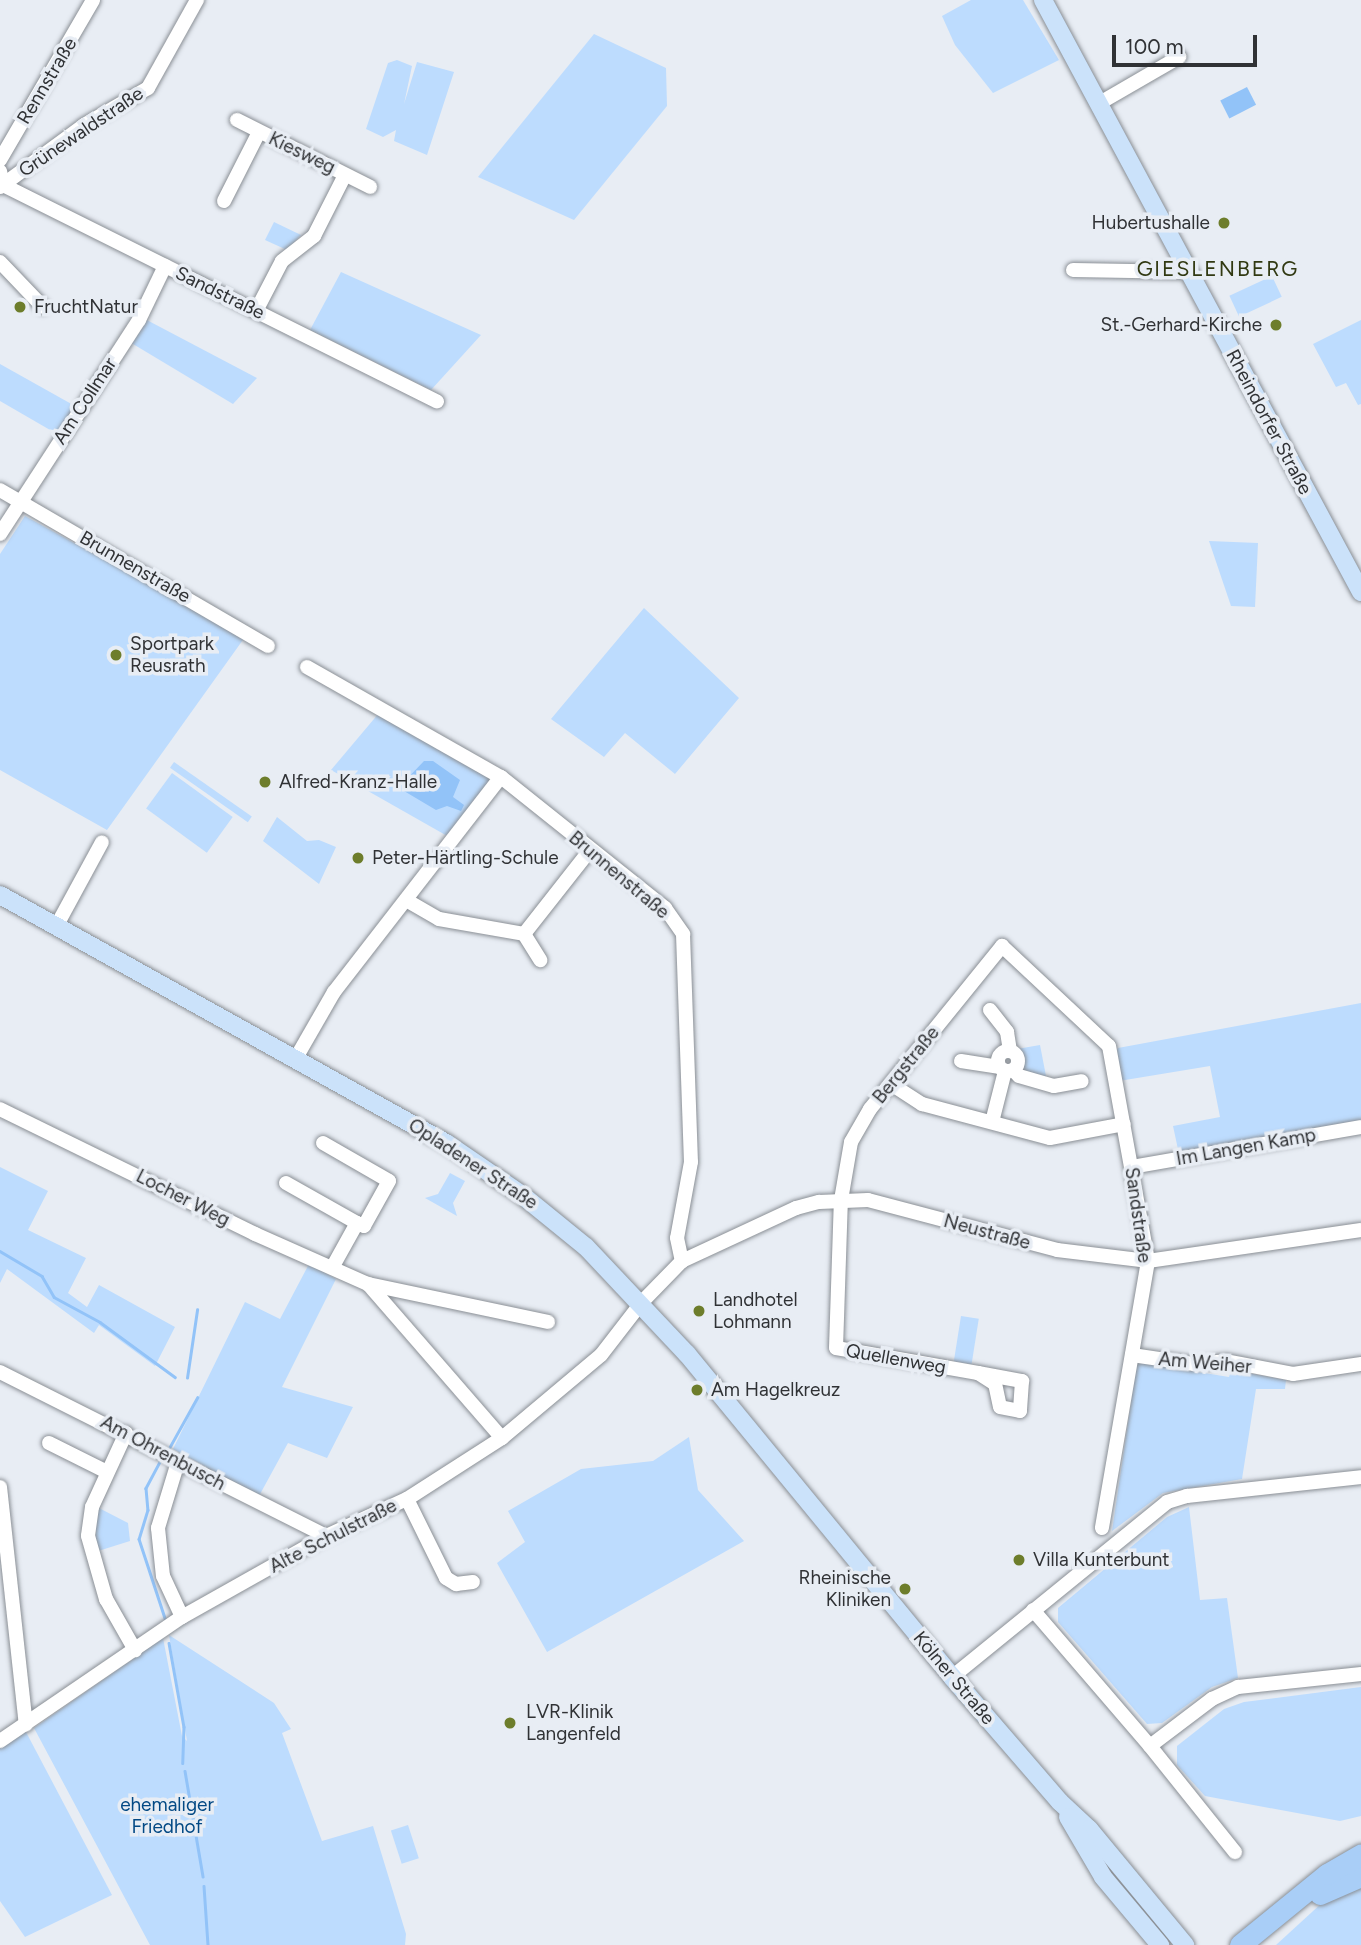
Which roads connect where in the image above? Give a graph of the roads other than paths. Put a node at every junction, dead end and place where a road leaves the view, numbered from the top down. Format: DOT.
graph roads {
  1 [pos="93,0"];
  2 [pos="197,0"];
  3 [pos="1033,0"];
  4 [pos="1042,0"];
  5 [pos="1180,57"];
  6 [pos="1083,78"];
  7 [pos="1098,104"];
  8 [pos="237,120"];
  9 [pos="259,132"];
  10 [pos="0,160"];
  11 [pos="345,175"];
  12 [pos="1,181"];
  13 [pos="370,187"];
  14 [pos="224,201"];
  15 [pos="0,262"];
  16 [pos="165,266"];
  17 [pos="1073,270"];
  18 [pos="1190,272"];
  19 [pos="43,307"];
  20 [pos="257,311"];
  21 [pos="437,401"];
  22 [pos="0,490"];
  23 [pos="22,502"];
  24 [pos="0,534"];
  25 [pos="1361,592"];
  26 [pos="268,646"];
  27 [pos="307,667"];
  28 [pos="501,777"];
  29 [pos="102,842"];
  30 [pos="590,850"];
  31 [pos="0,895"];
  32 [pos="406,900"];
  33 [pos="57,925"];
  34 [pos="524,933"];
  35 [pos="1002,946"];
  36 [pos="540,960"];
  37 [pos="990,1010"];
  38 [pos="296,1058"];
  39 [pos="961,1061"];
  40 [pos="1006,1070"];
  41 [pos="1082,1081"];
  42 [pos="891,1084"];
  43 [pos="0,1109"];
  44 [pos="992,1122"];
  45 [pos="1124,1125"];
  46 [pos="1361,1127"];
  47 [pos="323,1143"];
  48 [pos="1132,1167"];
  49 [pos="286,1183"];
  50 [pos="841,1200"];
  51 [pos="357,1223"];
  52 [pos="1361,1230"];
  53 [pos="682,1261"];
  54 [pos="1148,1261"];
  55 [pos="332,1268"];
  56 [pos="368,1284"];
  57 [pos="642,1302"];
  58 [pos="548,1322"];
  59 [pos="1132,1355"];
  60 [pos="1361,1364"];
  61 [pos="0,1372"];
  62 [pos="978,1373"];
  63 [pos="126,1433"];
  64 [pos="502,1438"];
  65 [pos="49,1443"];
  66 [pos="178,1462"];
  67 [pos="107,1472"];
  68 [pos="1361,1477"];
  69 [pos="0,1487"];
  70 [pos="407,1499"];
  71 [pos="1102,1528"];
  72 [pos="326,1536"];
  73 [pos="851,1550"];
  74 [pos="473,1582"];
  75 [pos="1033,1610"];
  76 [pos="182,1617"];
  77 [pos="135,1650"];
  78 [pos="1361,1674"];
  79 [pos="952,1677"];
  80 [pos="26,1725"];
  81 [pos="0,1741"];
  82 [pos="1150,1746"];
  83 [pos="1060,1802"];
  84 [pos="1235,1852"];
  85 [pos="1361,1854"];
  86 [pos="1361,1876"];
  87 [pos="1160,1945"];
  88 [pos="1185,1945"];
  89 [pos="1240,1945"];
  90 [pos="1259,1945"];
  1 -- 10 [label="street, Rennstraße"];
  2 -- 12 [label="street, Grünewaldstraße"];
  3 -- 6 [label="main road, Rheindorfer Straße"];
  4 -- 6 [label="main road, Rheindorfer Straße"];
  5 -- 7 [label="street"];
  6 -- 7 [label="main road, Rheindorfer Straße"];
  7 -- 18 [label="main road, Rheindorfer Straße"];
  8 -- 9 [label="street, Kiesweg"];
  9 -- 11 [label="street, Kiesweg"];
  9 -- 14 [label="street, Kiesweg"];
  11 -- 13 [label="street, Kiesweg"];
  11 -- 20 [label="street, Kiesweg"];
  12 -- 16 [label="street, Sandstraße"];
  15 -- 19 [label="street"];
  16 -- 20 [label="street, Sandstraße"];
  16 -- 23 [label="street, Am Collmar"];
  17 -- 18 [label="street"];
  18 -- 25 [label="main road, Rheindorfer Straße"];
  20 -- 21 [label="street, Sandstraße"];
  22 -- 23 [label="street, Brunnenstraße"];
  23 -- 24 [label="street, Am Collmar"];
  23 -- 26 [label="street, Brunnenstraße"];
  27 -- 28 [label="street, Brunnenstraße"];
  28 -- 30 [label="street, Brunnenstraße"];
  28 -- 32 [label="street"];
  29 -- 33 [label="street"];
  30 -- 34 [label="street"];
  30 -- 53 [label="street, Brunnenstraße"];
  31 -- 33 [label="main road, Opladener Straße"];
  32 -- 34 [label="street"];
  32 -- 38 [label="street"];
  33 -- 38 [label="main road, Opladener Straße"];
  34 -- 36 [label="street"];
  35 -- 42 [label="street, Bergstraße"];
  35 -- 45 [label="street, Sandstraße"];
  37 -- 40 [label="street"];
  38 -- 57 [label="main road, Opladener Straße"];
  39 -- 40 [label="street"];
  40 -- 41 [label="street"];
  40 -- 44 [label="street"];
  42 -- 44 [label="street"];
  42 -- 50 [label="street, Bergstraße"];
  43 -- 55 [label="street, Locher Weg"];
  44 -- 45 [label="street"];
  45 -- 48 [label="street, Sandstraße"];
  46 -- 48 [label="street, Im Langen Kamp"];
  47 -- 51 [label="street"];
  48 -- 54 [label="street, Sandstraße"];
  49 -- 51 [label="street"];
  50 -- 53 [label="street, Neustraße"];
  50 -- 54 [label="street, Neustraße"];
  50 -- 62 [label="street, Quellenweg"];
  51 -- 55 [label="street"];
  52 -- 54 [label="street, Neustraße"];
  53 -- 57 [label="street, Neustraße"];
  54 -- 59 [label="street, Sandstraße"];
  55 -- 56 [label="street, Locher Weg"];
  56 -- 58 [label="street, Locher Weg"];
  56 -- 64 [label="street, Locher Weg"];
  57 -- 64 [label="street, Alte Schulstraße"];
  57 -- 73 [label="main road, Opladener Straße"];
  59 -- 60 [label="street, Am Weiher"];
  59 -- 71 [label="street, Sandstraße"];
  61 -- 63 [label="street, Am Ohrenbusch"];
  63 -- 66 [label="street, Am Ohrenbusch"];
  63 -- 67 [label="street"];
  64 -- 70 [label="street, Alte Schulstraße"];
  65 -- 67 [label="street"];
  66 -- 72 [label="street, Am Ohrenbusch"];
  66 -- 76 [label="street"];
  67 -- 77 [label="street"];
  68 -- 75 [label="street"];
  69 -- 80 [label="street"];
  70 -- 72 [label="street, Alte Schulstraße"];
  70 -- 74 [label="street"];
  72 -- 76 [label="street, Alte Schulstraße"];
  73 -- 79 [label="main road, Kölner Straße"];
  75 -- 79 [label="street"];
  75 -- 82 [label="street"];
  76 -- 77 [label="street, Alte Schulstraße"];
  77 -- 80 [label="street, Alte Schulstraße"];
  78 -- 82 [label="street"];
  79 -- 83 [label="main road, Kölner Straße"];
  80 -- 81 [label="street, Alte Schulstraße"];
  82 -- 84 [label="street"];
  83 -- 87 [label="main road, Kölner Straße"];
  83 -- 88 [label="main road, Kölner Straße"];
  85 -- 89 [label="highway"];
  86 -- 90 [label="highway"];
}
